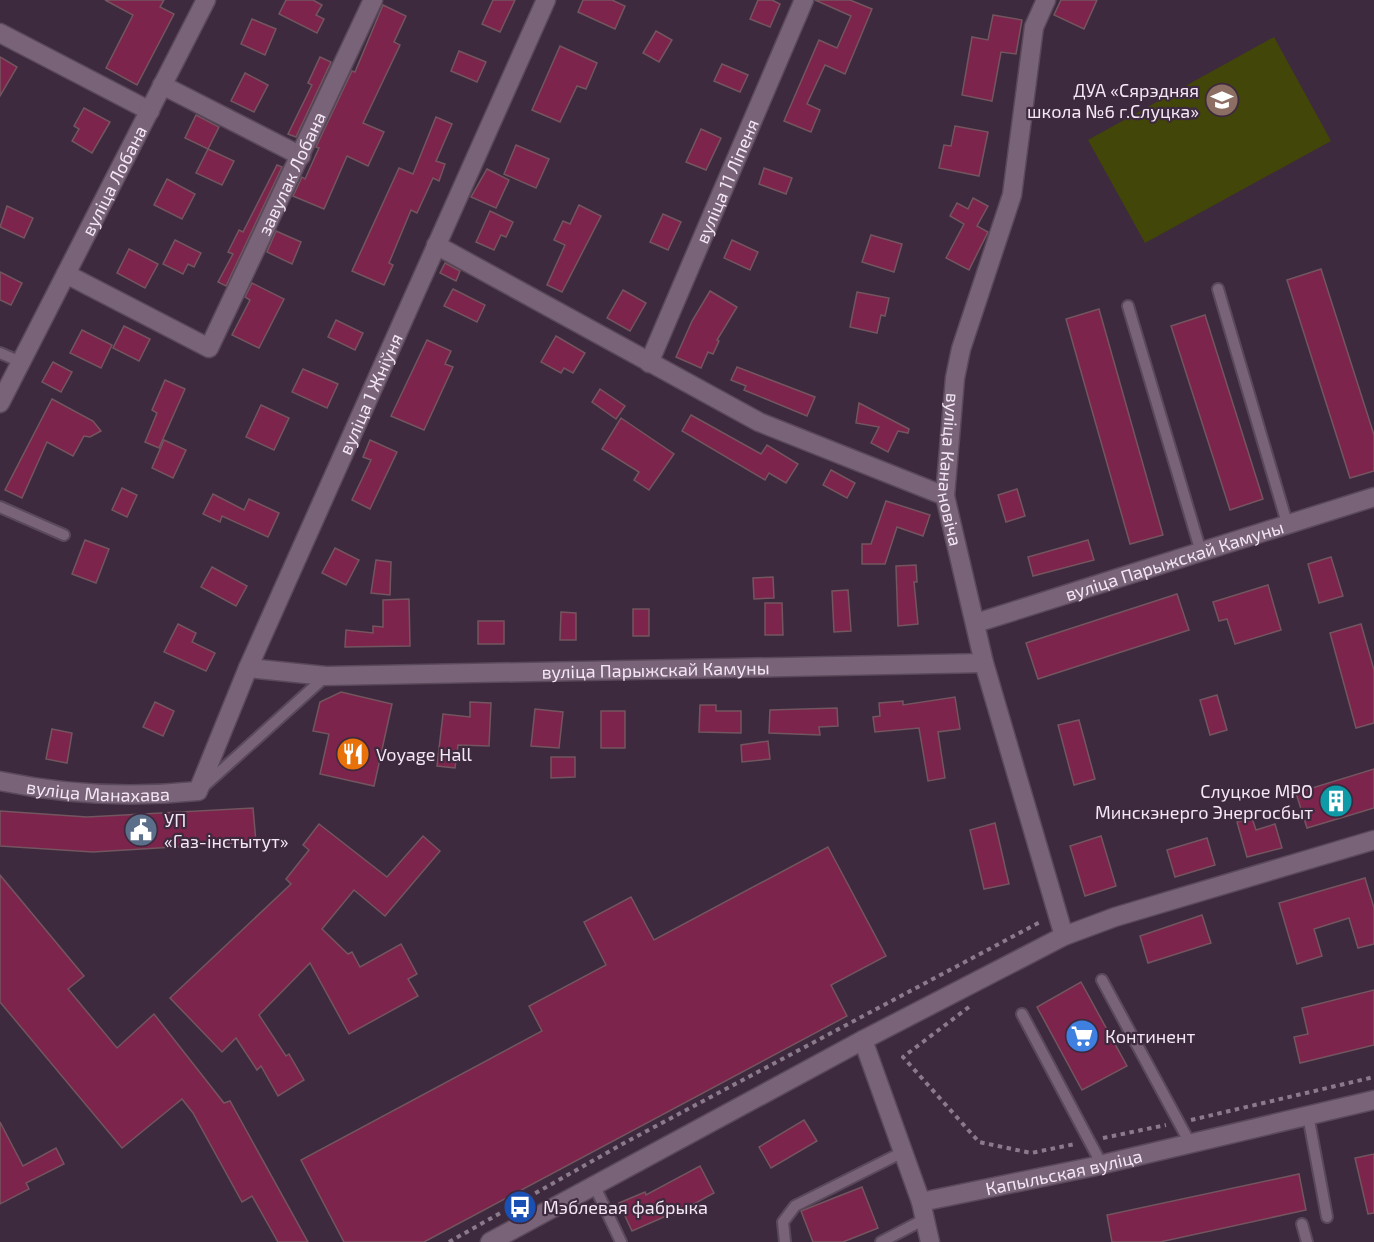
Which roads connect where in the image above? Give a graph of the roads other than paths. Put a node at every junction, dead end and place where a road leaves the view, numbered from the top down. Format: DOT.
graph roads {
  1 [pos="206,0"];
  2 [pos="373,0"];
  3 [pos="546,0"];
  4 [pos="804,0"];
  5 [pos="1046,0"];
  6 [pos="0,33"];
  7 [pos="162,85"];
  8 [pos="150,111"];
  9 [pos="301,156"];
  10 [pos="436,245"];
  11 [pos="66,274"];
  12 [pos="1218,289"];
  13 [pos="1128,306"];
  14 [pos="0,353"];
  15 [pos="21,362"];
  16 [pos="648,363"];
  17 [pos="0,404"];
  18 [pos="945,496"];
  19 [pos="1374,497"];
  20 [pos="0,507"];
  21 [pos="1287,523"];
  22 [pos="64,535"];
  23 [pos="1201,552"];
  24 [pos="976,623"];
  25 [pos="984,663"];
  26 [pos="248,668"];
  27 [pos="326,676"];
  28 [pos="0,781"];
  29 [pos="198,791"];
  30 [pos="1374,840"];
  31 [pos="1064,936"];
  32 [pos="1102,980"];
  33 [pos="1022,1014"];
  34 [pos="863,1040"];
  35 [pos="1374,1100"];
  36 [pos="1308,1115"];
  37 [pos="1191,1145"];
  38 [pos="903,1152"];
  39 [pos="1102,1165"];
  40 [pos="594,1187"];
  41 [pos="923,1211"];
  42 [pos="1327,1218"];
  43 [pos="1302,1224"];
  44 [pos="501,1239"];
  45 [pos="621,1242"];
  46 [pos="785,1242"];
  47 [pos="881,1242"];
  48 [pos="930,1242"];
  49 [pos="1307,1242"];
  1 -- 7 [label="street, вуліца Лобана"];
  2 -- 9 [label="street, завулак Лобана"];
  3 -- 10 [label="street, вуліца 1 Жніўня"];
  4 -- 16 [label="street, вуліца 11 Ліпеня"];
  5 -- 18 [label="street, вуліца Канановіча"];
  6 -- 8 [label="street"];
  7 -- 8 [label="street, вуліца Лобана"];
  7 -- 9 [label="street"];
  8 -- 11 [label="street, вуліца Лобана"];
  9 -- 11 [label="street, завулак Лобана"];
  10 -- 16 [label="street"];
  10 -- 26 [label="street, вуліца 1 Жніўня"];
  11 -- 15 [label="street, вуліца Лобана"];
  12 -- 21 [label="lane"];
  13 -- 23 [label="lane"];
  14 -- 15 [label="lane"];
  15 -- 17 [label="street, вуліца Лобана"];
  16 -- 18 [label="street"];
  18 -- 24 [label="street, вуліца Канановіча"];
  19 -- 21 [label="street, вуліца Парыжскай Камуны"];
  20 -- 22 [label="lane"];
  21 -- 23 [label="street, вуліца Парыжскай Камуны"];
  23 -- 24 [label="street, вуліца Парыжскай Камуны"];
  24 -- 25 [label="street, вуліца Канановіча"];
  25 -- 27 [label="street, вуліца Парыжскай Камуны"];
  25 -- 31 [label="street, вуліца Канановіча"];
  26 -- 27 [label="street, вуліца Парыжскай Камуны"];
  26 -- 29 [label="street, вуліца 1 Жніўня"];
  27 -- 29 [label="lane"];
  28 -- 29 [label="street, вуліца Манахава"];
  30 -- 31 [label="street"];
  31 -- 34 [label="street"];
  32 -- 37 [label="lane"];
  33 -- 39 [label="lane"];
  34 -- 38 [label="street"];
  34 -- 40 [label="street"];
  35 -- 36 [label="street, Капыльская вуліца"];
  36 -- 37 [label="street, Капыльская вуліца"];
  36 -- 42 [label="lane"];
  37 -- 39 [label="street, Капыльская вуліца"];
  38 -- 41 [label="street"];
  38 -- 46 [label="lane"];
  39 -- 41 [label="street, Капыльская вуліца"];
  40 -- 44 [label="street"];
  40 -- 45 [label="lane"];
  41 -- 47 [label="lane"];
  41 -- 48 [label="street"];
  43 -- 49 [label="lane"];
}
